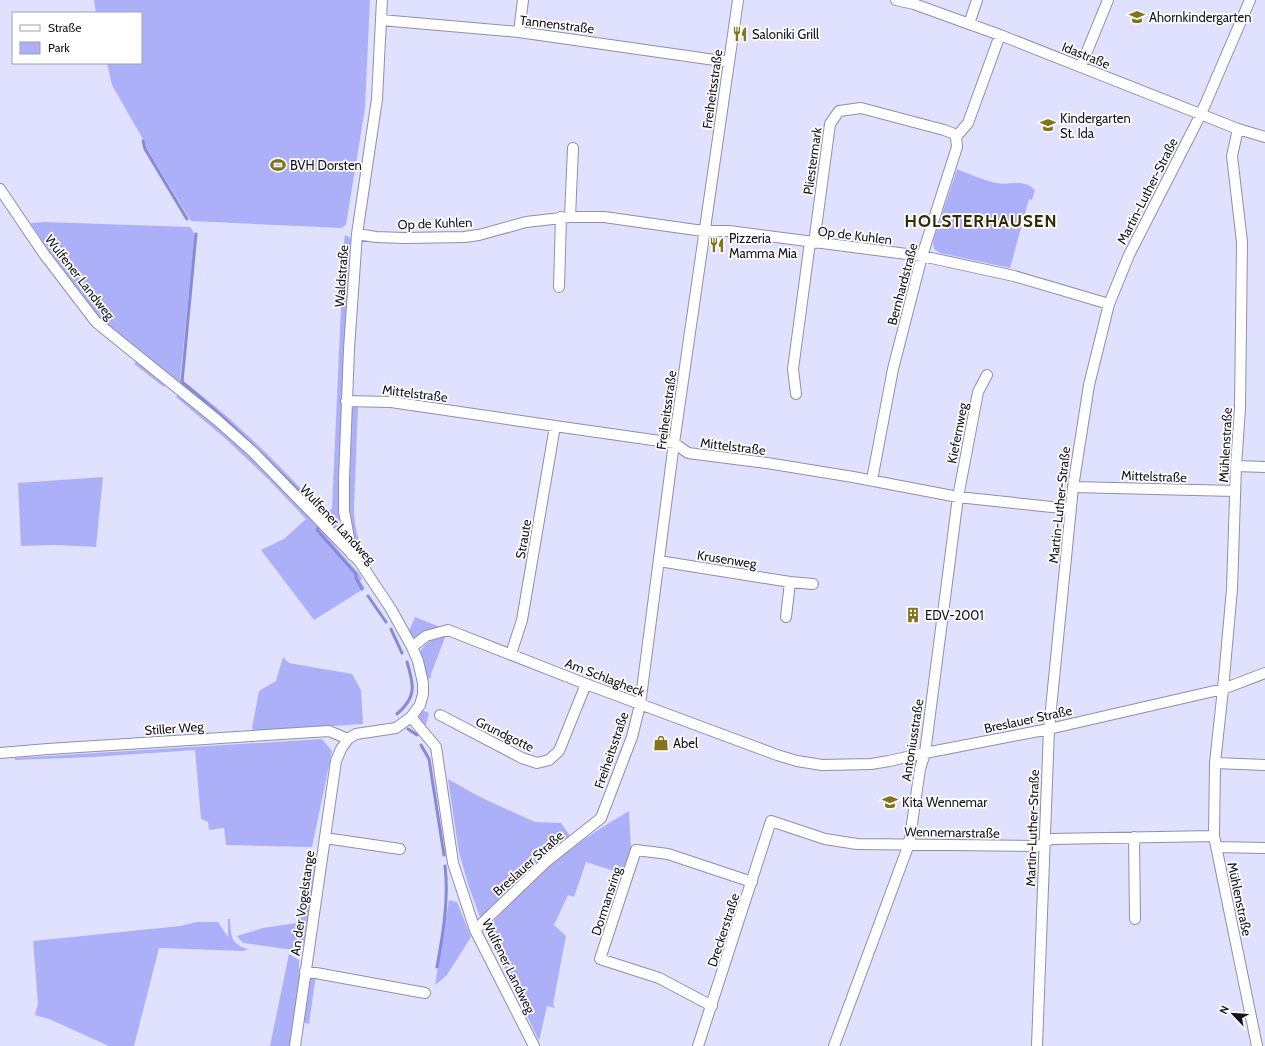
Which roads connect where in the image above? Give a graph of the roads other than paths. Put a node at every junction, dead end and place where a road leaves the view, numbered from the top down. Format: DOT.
graph roads {
  1 [pos="382,0"];
  2 [pos="523,0"];
  3 [pos="738,0"];
  4 [pos="896,0"];
  5 [pos="977,0"];
  6 [pos="1108,0"];
  7 [pos="1250,0"];
  8 [pos="381,20"];
  9 [pos="969,24"];
  10 [pos="519,32"];
  11 [pos="1000,35"];
  12 [pos="729,62"];
  13 [pos="1081,66"];
  14 [pos="1202,114"];
  15 [pos="1238,129"];
  16 [pos="956,137"];
  17 [pos="1265,137"];
  18 [pos="573,148"];
  19 [pos="0,189"];
  20 [pos="565,217"];
  21 [pos="703,231"];
  22 [pos="357,234"];
  23 [pos="812,242"];
  24 [pos="922,256"];
  25 [pos="559,287"];
  26 [pos="1109,304"];
  27 [pos="987,375"];
  28 [pos="796,394"];
  29 [pos="346,401"];
  30 [pos="555,426"];
  31 [pos="674,442"];
  32 [pos="1236,466"];
  33 [pos="1265,467"];
  34 [pos="872,480"];
  35 [pos="1073,487"];
  36 [pos="1235,491"];
  37 [pos="958,497"];
  38 [pos="1071,509"];
  39 [pos="352,555"];
  40 [pos="659,561"];
  41 [pos="790,582"];
  42 [pos="813,584"];
  43 [pos="786,617"];
  44 [pos="412,647"];
  45 [pos="511,654"];
  46 [pos="1265,673"];
  47 [pos="586,684"];
  48 [pos="1223,689"];
  49 [pos="640,704"];
  50 [pos="440,715"];
  51 [pos="411,717"];
  52 [pos="1049,729"];
  53 [pos="348,740"];
  54 [pos="925,752"];
  55 [pos="0,753"];
  56 [pos="792,760"];
  57 [pos="1215,763"];
  58 [pos="1265,765"];
  59 [pos="601,818"];
  60 [pos="771,822"];
  61 [pos="1214,836"];
  62 [pos="1134,837"];
  63 [pos="325,838"];
  64 [pos="909,844"];
  65 [pos="1045,844"];
  66 [pos="1216,847"];
  67 [pos="1265,848"];
  68 [pos="400,849"];
  69 [pos="752,882"];
  70 [pos="1135,919"];
  71 [pos="475,930"];
  72 [pos="305,971"];
  73 [pos="425,993"];
  74 [pos="712,1006"];
  75 [pos="1259,1040"];
  76 [pos="296,1046"];
  77 [pos="534,1046"];
  78 [pos="698,1046"];
  79 [pos="834,1046"];
  80 [pos="1037,1046"];
  1 -- 8 [label="street, Waldstraße"];
  2 -- 10 [label="street"];
  3 -- 12 [label="street, Freiheitsstraße"];
  4 -- 9 [label="street, Idastraße"];
  5 -- 9 [label="street"];
  6 -- 13 [label="street"];
  7 -- 14 [label="street, Martin-Luther-Straße"];
  8 -- 10 [label="street, Tannenstraße"];
  8 -- 22 [label="street, Waldstraße"];
  9 -- 11 [label="street, Idastraße"];
  10 -- 12 [label="street, Tannenstraße"];
  11 -- 13 [label="street, Idastraße"];
  11 -- 16 [label="street"];
  12 -- 21 [label="street, Freiheitsstraße"];
  13 -- 14 [label="street, Idastraße"];
  14 -- 15 [label="street, Idastraße"];
  14 -- 26 [label="street, Martin-Luther-Straße"];
  15 -- 17 [label="street, Idastraße"];
  15 -- 32 [label="street, Mühlenstraße"];
  16 -- 23 [label="street, Pliestermark"];
  16 -- 24 [label="street, Bernhardstraße"];
  18 -- 20 [label="street"];
  19 -- 39 [label="street, Wulfener Landweg"];
  20 -- 21 [label="street, Op de Kuhlen"];
  20 -- 22 [label="street, Op de Kuhlen"];
  20 -- 25 [label="street"];
  21 -- 23 [label="street, Op de Kuhlen"];
  21 -- 31 [label="street, Freiheitsstraße"];
  22 -- 29 [label="street, Waldstraße"];
  23 -- 24 [label="street, Op de Kuhlen"];
  23 -- 28 [label="street, Pliestermark"];
  24 -- 26 [label="street, Op de Kuhlen"];
  24 -- 34 [label="street, Bernhardstraße"];
  26 -- 35 [label="street, Martin-Luther-Straße"];
  27 -- 37 [label="street, Kiefernweg"];
  29 -- 30 [label="street, Mittelstraße"];
  29 -- 39 [label="street, Waldstraße"];
  30 -- 31 [label="street, Mittelstraße"];
  30 -- 45 [label="street, Straute"];
  31 -- 34 [label="street, Mittelstraße"];
  31 -- 40 [label="street, Freiheitsstraße"];
  32 -- 33 [label="street"];
  32 -- 36 [label="street, Mühlenstraße"];
  34 -- 37 [label="street, Mittelstraße"];
  35 -- 36 [label="street, Mittelstraße"];
  35 -- 38 [label="street, Martin-Luther-Straße"];
  36 -- 48 [label="street, Mühlenstraße"];
  37 -- 38 [label="street, Mittelstraße"];
  37 -- 54 [label="street, Antoniusstraße"];
  38 -- 52 [label="street, Martin-Luther-Straße"];
  39 -- 44 [label="street, Wulfener Landweg"];
  40 -- 41 [label="street, Krusenweg"];
  40 -- 49 [label="street, Freiheitsstraße"];
  41 -- 42 [label="street, Krusenweg"];
  41 -- 43 [label="street"];
  44 -- 45 [label="street, Am Schlagheck"];
  44 -- 51 [label="street, Wulfener Landweg"];
  45 -- 47 [label="street, Am Schlagheck"];
  46 -- 48 [label="street, Breslauer Straße"];
  47 -- 49 [label="street, Am Schlagheck"];
  47 -- 50 [label="street, Grundgotte"];
  48 -- 52 [label="street, Breslauer Straße"];
  48 -- 57 [label="street, Mühlenstraße"];
  49 -- 56 [label="street, Am Schlagheck"];
  49 -- 59 [label="street, Freiheitsstraße"];
  51 -- 53 [label="street"];
  51 -- 71 [label="street, Wulfener Landweg"];
  52 -- 54 [label="street, Breslauer Straße"];
  52 -- 65 [label="street, Martin-Luther-Straße"];
  53 -- 55 [label="street, Stiller Weg"];
  53 -- 63 [label="street, An der Vogelstange"];
  54 -- 56 [label="street, Breslauer Straße"];
  54 -- 64 [label="street, Antoniusstraße"];
  57 -- 58 [label="street"];
  57 -- 61 [label="street, Mühlenstraße"];
  59 -- 71 [label="street, Breslauer Straße"];
  60 -- 64 [label="street, Wennemarstraße"];
  60 -- 69 [label="street, Dreckerstraße"];
  61 -- 62 [label="street, Wennemarstraße"];
  61 -- 66 [label="street, Mühlenstraße"];
  62 -- 65 [label="street, Wennemarstraße"];
  62 -- 70 [label="street"];
  63 -- 68 [label="street, An der Vogelstange"];
  63 -- 72 [label="street, An der Vogelstange"];
  64 -- 65 [label="street, Wennemarstraße"];
  64 -- 79 [label="street, Antoniusstraße"];
  65 -- 80 [label="street, Martin-Luther-Straße"];
  66 -- 67 [label="street"];
  66 -- 75 [label="street, Mühlenstraße"];
  69 -- 74 [label="street, Dreckerstraße"];
  69 -- 74 [label="street, Dormansring"];
  71 -- 77 [label="street, Wulfener Landweg"];
  72 -- 73 [label="street, An der Vogelstange"];
  72 -- 76 [label="street, An der Vogelstange"];
  74 -- 78 [label="street, Dreckerstraße"];
}
